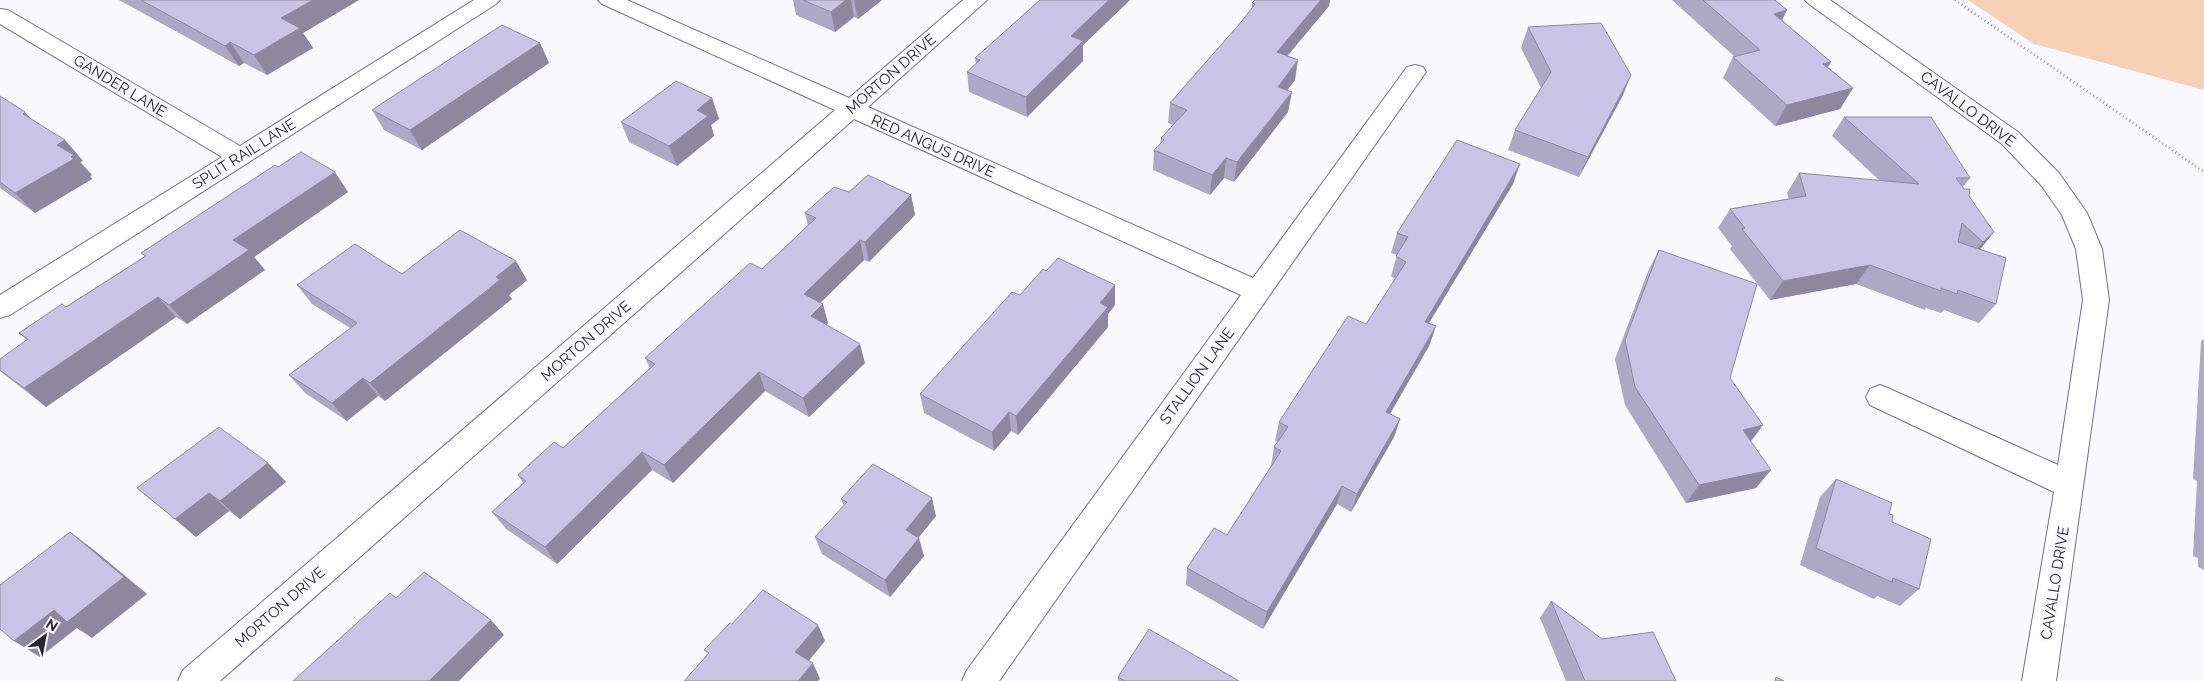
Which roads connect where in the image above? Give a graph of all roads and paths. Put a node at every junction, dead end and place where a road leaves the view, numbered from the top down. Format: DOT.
graph roads {
  1 [pos="489,0"];
  2 [pos="609,0"];
  3 [pos="976,0"];
  4 [pos="1816,0"];
  5 [pos="1955,0"];
  6 [pos="0,15"];
  7 [pos="1415,72"];
  8 [pos="852,109"];
  9 [pos="240,157"];
  10 [pos="2204,172"];
  11 [pos="1258,291"];
  12 [pos="0,308"];
  13 [pos="1880,397"];
  14 [pos="2070,485"];
  15 [pos="195,681"];
  16 [pos="979,681"];
  17 [pos="2039,681"];
  1 -- 9 [label="street, SPLIT RAIL LANE"];
  2 -- 8 [label="street, RED ANGUS DRIVE"];
  3 -- 8 [label="street, MORTON DRIVE"];
  4 -- 14 [label="street, CAVALLO DRIVE"];
  5 -- 10 [label="path"];
  6 -- 9 [label="street, GANDER LANE"];
  7 -- 11 [label="street, STALLION LANE"];
  8 -- 11 [label="street, RED ANGUS DRIVE"];
  8 -- 15 [label="street, MORTON DRIVE"];
  9 -- 12 [label="street, SPLIT RAIL LANE"];
  11 -- 16 [label="street, STALLION LANE"];
  13 -- 14 [label="street"];
  14 -- 17 [label="street, CAVALLO DRIVE"];
}
